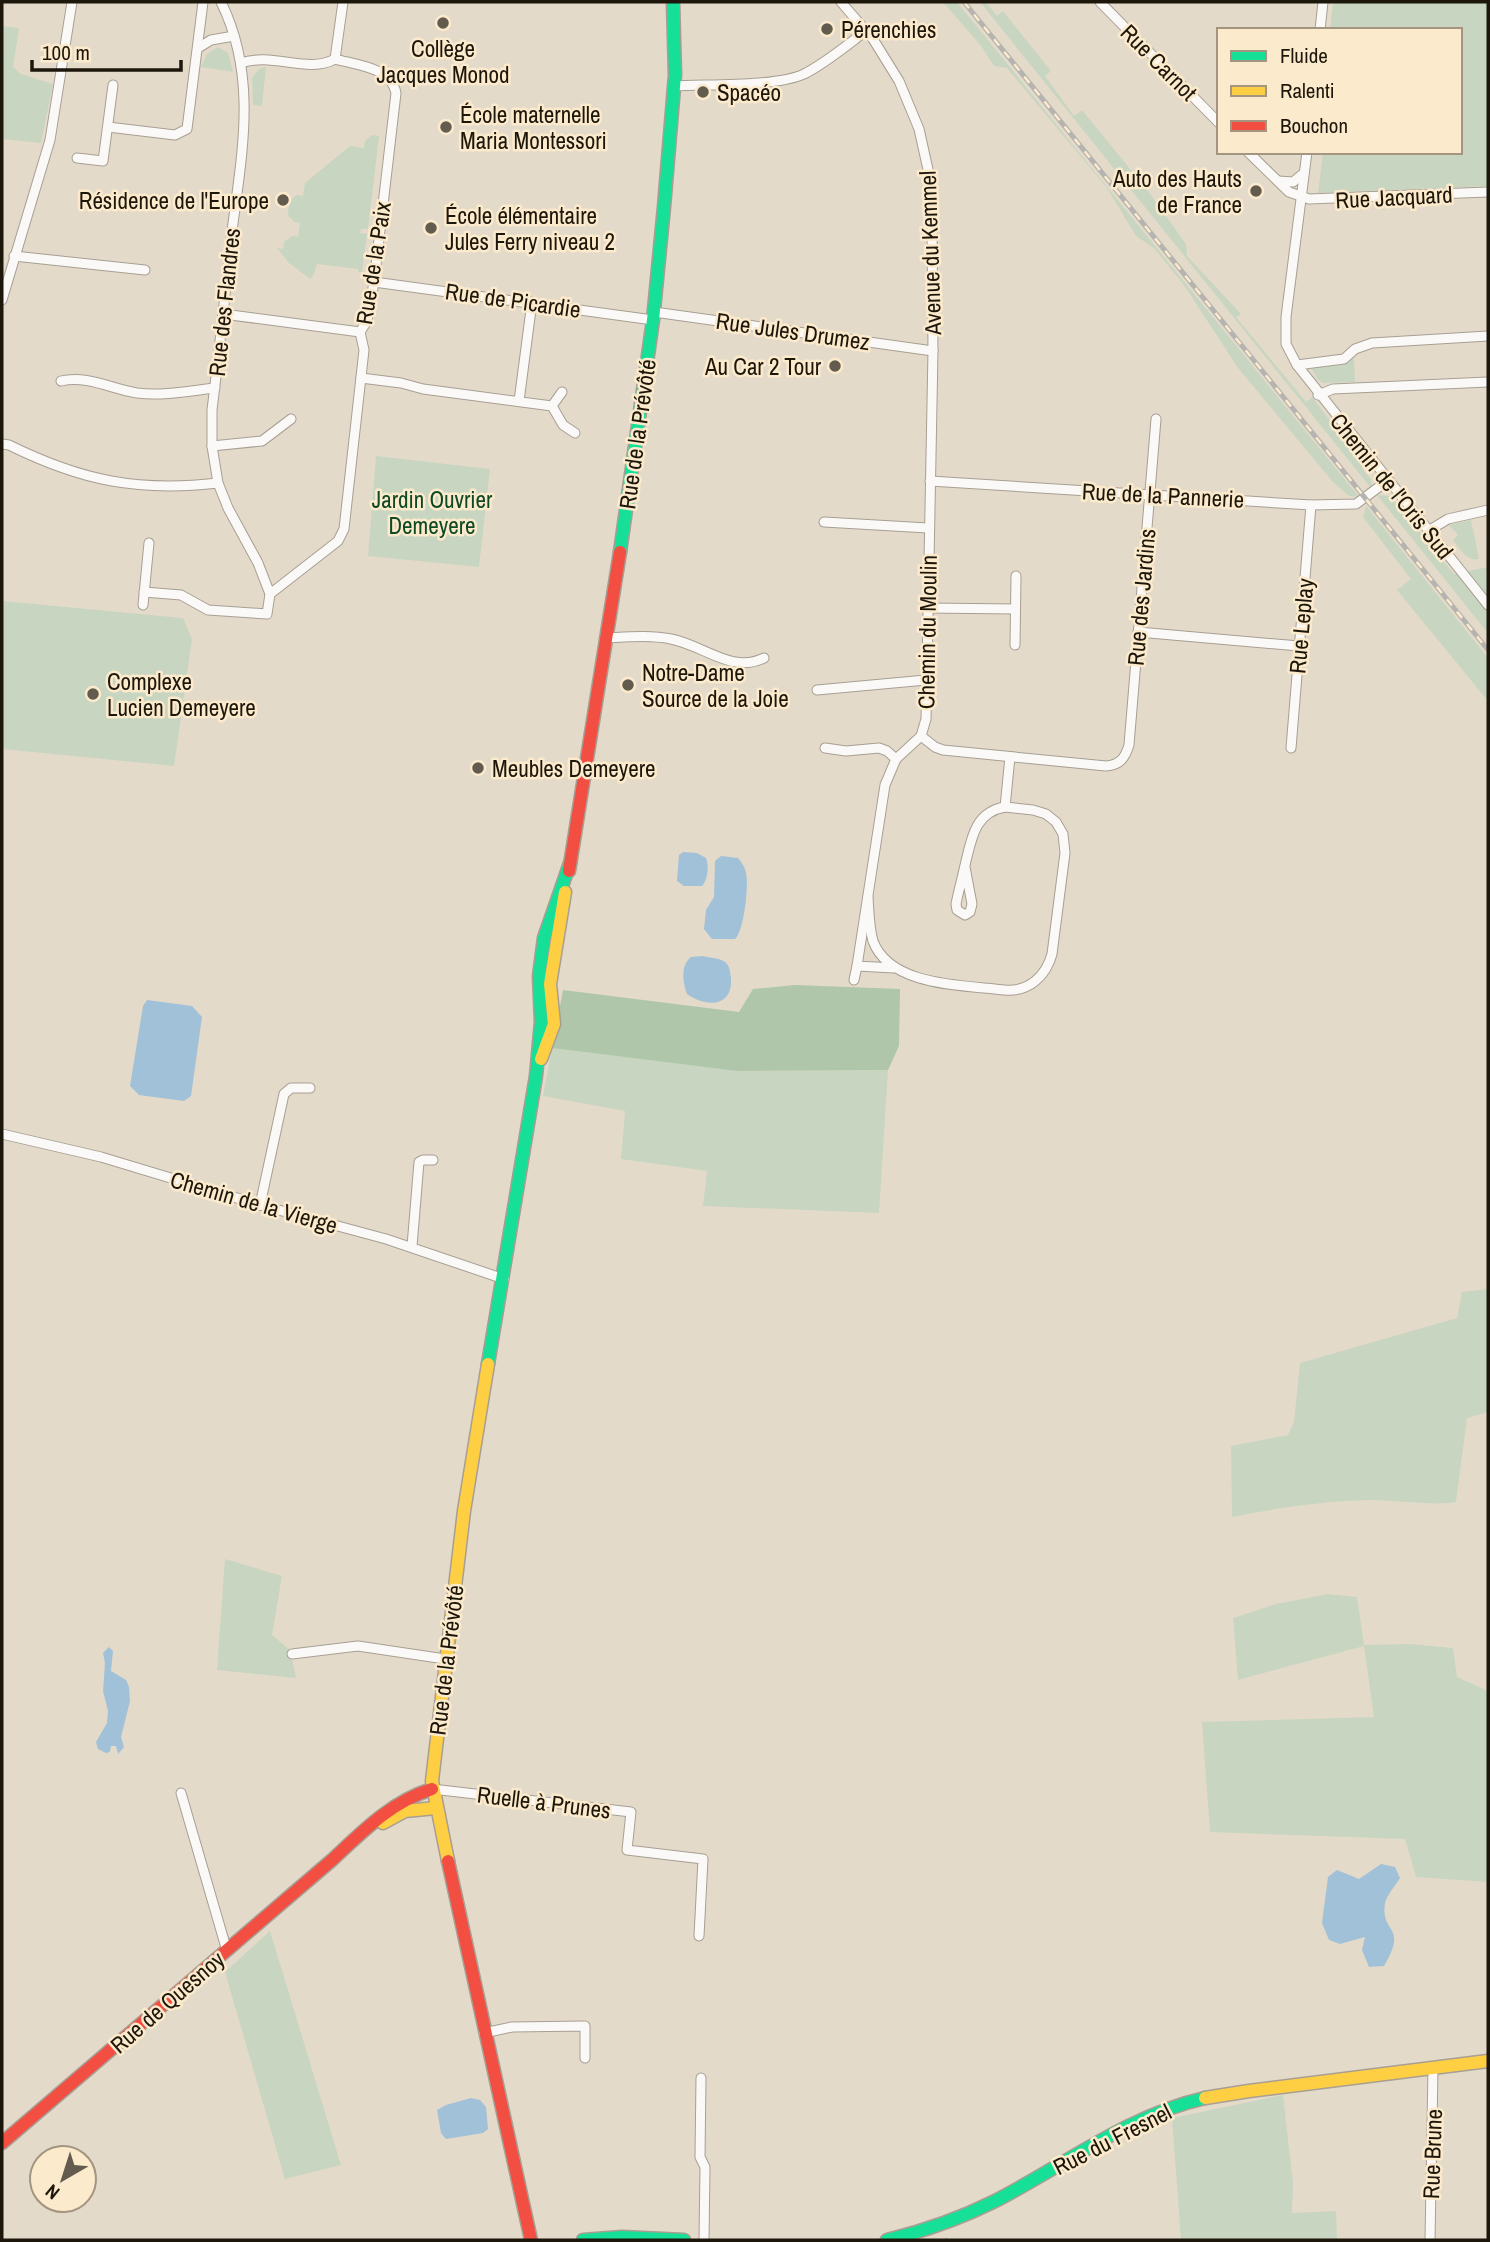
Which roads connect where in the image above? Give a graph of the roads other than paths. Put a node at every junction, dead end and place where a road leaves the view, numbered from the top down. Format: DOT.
graph roads {
  1 [pos="72,2"];
  2 [pos="203,2"];
  3 [pos="221,2"];
  4 [pos="342,2"];
  5 [pos="673,2"];
  6 [pos="841,2"];
  7 [pos="1100,2"];
  8 [pos="1323,2"];
  9 [pos="1320,28"];
  10 [pos="866,30"];
  11 [pos="200,31"];
  12 [pos="234,36"];
  13 [pos="211,40"];
  14 [pos="198,48"];
  15 [pos="335,59"];
  16 [pos="241,63"];
  17 [pos="113,85"];
  18 [pos="674,86"];
  19 [pos="1217,121"];
  20 [pos="108,127"];
  21 [pos="1250,154"];
  22 [pos="1307,154"];
  23 [pos="77,158"];
  24 [pos="1304,173"];
  25 [pos="1276,181"];
  26 [pos="1488,192"];
  27 [pos="1301,197"];
  28 [pos="14,256"];
  29 [pos="145,270"];
  30 [pos="374,282"];
  31 [pos="2,300"];
  32 [pos="533,302"];
  33 [pos="223,314"];
  34 [pos="653,316"];
  35 [pos="360,332"];
  36 [pos="1488,336"];
  37 [pos="933,351"];
  38 [pos="1297,365"];
  39 [pos="361,378"];
  40 [pos="61,381"];
  41 [pos="1488,382"];
  42 [pos="215,388"];
  43 [pos="562,392"];
  44 [pos="1318,395"];
  45 [pos="519,401"];
  46 [pos="552,406"];
  47 [pos="291,419"];
  48 [pos="1156,419"];
  49 [pos="575,433"];
  50 [pos="2,444"];
  51 [pos="212,446"];
  52 [pos="930,481"];
  53 [pos="1387,481"];
  54 [pos="218,483"];
  55 [pos="1150,494"];
  56 [pos="1311,505"];
  57 [pos="1488,510"];
  58 [pos="824,522"];
  59 [pos="928,528"];
  60 [pos="1428,531"];
  61 [pos="149,542"];
  62 [pos="1016,576"];
  63 [pos="144,592"];
  64 [pos="270,594"];
  65 [pos="143,605"];
  66 [pos="1488,605"];
  67 [pos="927,608"];
  68 [pos="1015,609"];
  69 [pos="1138,632"];
  70 [pos="606,638"];
  71 [pos="1015,645"];
  72 [pos="1300,646"];
  73 [pos="764,657"];
  74 [pos="926,680"];
  75 [pos="817,691"];
  76 [pos="921,736"];
  77 [pos="825,748"];
  78 [pos="1291,748"];
  79 [pos="1010,757"];
  80 [pos="896,759"];
  81 [pos="1110,766"];
  82 [pos="1005,807"];
  83 [pos="965,867"];
  84 [pos="868,897"];
  85 [pos="857,966"];
  86 [pos="896,968"];
  87 [pos="854,980"];
  88 [pos="310,1088"];
  89 [pos="2,1134"];
  90 [pos="433,1160"];
  91 [pos="260,1205"];
  92 [pos="412,1247"];
  93 [pos="504,1279"];
  94 [pos="292,1654"];
  95 [pos="446,1659"];
  96 [pos="432,1789"];
  97 [pos="181,1793"];
  98 [pos="436,1808"];
  99 [pos="332,1860"];
  100 [pos="699,1936"];
  101 [pos="227,1951"];
  102 [pos="484,2033"];
  103 [pos="585,2058"];
  104 [pos="1488,2061"];
  105 [pos="1433,2068"];
  106 [pos="701,2078"];
  107 [pos="2,2143"];
  108 [pos="530,2240"];
  109 [pos="583,2240"];
  110 [pos="594,2240"];
  111 [pos="684,2240"];
  112 [pos="704,2240"];
  113 [pos="887,2240"];
  114 [pos="1430,2240"];
  1 -- 28 [label="street"];
  2 -- 11 [label="street"];
  3 -- 12 [label="street, Rue des Flandres"];
  4 -- 15 [label="street"];
  5 -- 18 [label="street, Rue de la Prévôté"];
  6 -- 10 [label="street, Avenue du Kemmel"];
  7 -- 19 [label="street, Rue Carnot"];
  8 -- 9 [label="street"];
  10 -- 18 [label="street"];
  10 -- 37 [label="street, Avenue du Kemmel"];
  11 -- 13 [label="street"];
  11 -- 14 [label="street"];
  12 -- 13 [label="street"];
  12 -- 16 [label="street, Rue des Flandres"];
  13 -- 14 [label="street"];
  14 -- 20 [label="street"];
  15 -- 16 [label="street"];
  15 -- 30 [label="street, Rue de la Paix"];
  16 -- 33 [label="street, Rue des Flandres"];
  17 -- 20 [label="street"];
  18 -- 34 [label="street, Rue de la Prévôté"];
  20 -- 23 [label="street"];
  21 -- 25 [label="street"];
  22 -- 24 [label="street, Chemin de l'Oris Sud"];
  24 -- 25 [label="street"];
  24 -- 27 [label="street, Chemin de l'Oris Sud"];
  25 -- 27 [label="street"];
  26 -- 27 [label="street, Rue Jacquard"];
  27 -- 38 [label="street, Chemin de l'Oris Sud"];
  28 -- 29 [label="street"];
  28 -- 31 [label="street"];
  30 -- 32 [label="street, Rue de Picardie"];
  30 -- 35 [label="street, Rue de la Paix"];
  32 -- 34 [label="street, Rue de Picardie"];
  32 -- 45 [label="street"];
  33 -- 35 [label="street"];
  33 -- 42 [label="street, Rue des Flandres"];
  34 -- 37 [label="street, Rue Jules Drumez"];
  34 -- 70 [label="street, Rue de la Prévôté"];
  35 -- 39 [label="street, Rue de la Paix"];
  36 -- 38 [label="street"];
  37 -- 52 [label="street, Avenue du Kemmel"];
  38 -- 44 [label="street, Chemin de l'Oris Sud"];
  39 -- 45 [label="street"];
  39 -- 64 [label="street, Rue de la Paix"];
  40 -- 42 [label="street"];
  41 -- 44 [label="street"];
  42 -- 51 [label="street, Rue des Flandres"];
  43 -- 46 [label="street"];
  44 -- 53 [label="street, Chemin de l'Oris Sud"];
  45 -- 46 [label="street"];
  46 -- 49 [label="street"];
  47 -- 51 [label="street"];
  48 -- 55 [label="street, Rue des Jardins"];
  50 -- 54 [label="street"];
  51 -- 54 [label="street, Rue des Flandres"];
  52 -- 55 [label="street, Rue de la Pannerie"];
  52 -- 59 [label="street, Avenue du Kemmel"];
  53 -- 56 [label="street, Rue de la Pannerie"];
  53 -- 60 [label="street, Chemin de l'Oris Sud"];
  54 -- 64 [label="street, Rue des Flandres"];
  55 -- 56 [label="street, Rue de la Pannerie"];
  55 -- 69 [label="street, Rue des Jardins"];
  56 -- 72 [label="street, Rue Leplay"];
  57 -- 60 [label="street"];
  58 -- 59 [label="street"];
  59 -- 67 [label="street, Chemin du Moulin"];
  60 -- 66 [label="street, Chemin de l'Oris Sud"];
  61 -- 63 [label="street"];
  62 -- 68 [label="street"];
  63 -- 64 [label="street"];
  63 -- 65 [label="street"];
  67 -- 68 [label="street"];
  67 -- 74 [label="street, Chemin du Moulin"];
  68 -- 71 [label="street"];
  69 -- 72 [label="street"];
  69 -- 81 [label="street, Rue des Jardins"];
  70 -- 73 [label="street"];
  70 -- 93 [label="street, Rue de la Prévôté"];
  72 -- 78 [label="street, Rue Leplay"];
  74 -- 75 [label="street"];
  74 -- 76 [label="street, Chemin du Moulin"];
  76 -- 79 [label="street, Chemin du Moulin"];
  76 -- 80 [label="street, Chemin du Moulin"];
  77 -- 80 [label="street"];
  79 -- 81 [label="street, Chemin du Moulin"];
  79 -- 82 [label="street"];
  80 -- 84 [label="street"];
  82 -- 83 [label="street"];
  82 -- 86 [label="street"];
  84 -- 85 [label="street"];
  84 -- 86 [label="street"];
  85 -- 86 [label="street"];
  85 -- 87 [label="street"];
  88 -- 91 [label="street"];
  89 -- 91 [label="street, Chemin de la Vierge"];
  90 -- 92 [label="street"];
  91 -- 92 [label="street, Chemin de la Vierge"];
  92 -- 93 [label="street, Chemin de la Vierge"];
  93 -- 95 [label="street, Rue de la Prévôté"];
  94 -- 95 [label="street"];
  95 -- 96 [label="street, Rue de la Prévôté"];
  96 -- 98 [label="street, Rue de la Prévôté"];
  96 -- 99 [label="street, Rue de Quesnoy"];
  96 -- 100 [label="street, Ruelle à Prunes"];
  97 -- 101 [label="street"];
  98 -- 99 [label="street, Rue de Quesnoy"];
  98 -- 102 [label="street, Rue de la Prévôté"];
  99 -- 101 [label="street, Rue de Quesnoy"];
  101 -- 107 [label="street, Rue de Quesnoy"];
  102 -- 103 [label="street"];
  102 -- 108 [label="street, Rue de la Prévôté"];
  104 -- 105 [label="street, Rue du Fresnel"];
  105 -- 113 [label="street, Rue du Fresnel"];
  105 -- 114 [label="street, Rue Brune"];
  106 -- 112 [label="street"];
  109 -- 110 [label="street"];
  110 -- 111 [label="street"];
}
